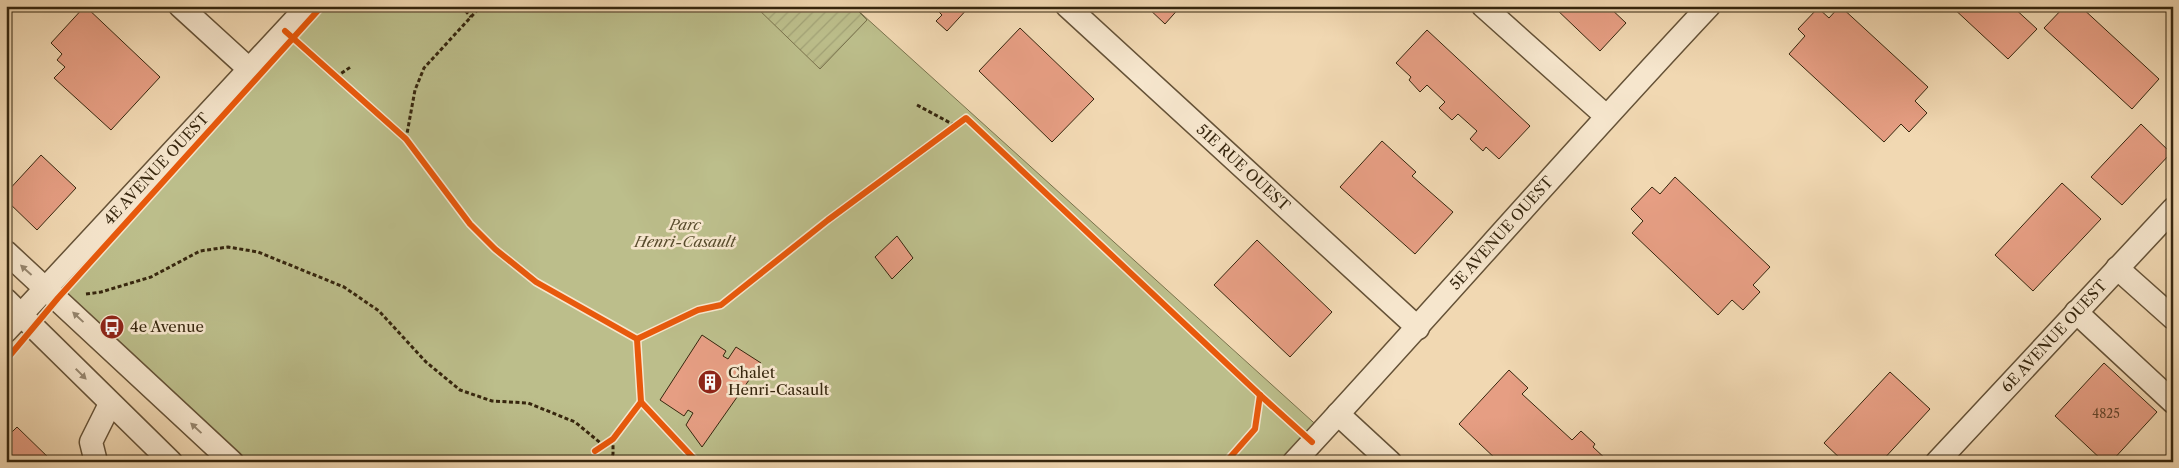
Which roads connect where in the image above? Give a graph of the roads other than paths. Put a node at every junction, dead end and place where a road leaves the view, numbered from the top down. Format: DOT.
graph roads {
  1 [pos="180,6"];
  2 [pos="308,6"];
  3 [pos="1067,6"];
  4 [pos="1483,6"];
  5 [pos="1709,6"];
  6 [pos="249,69"];
  7 [pos="1606,116"];
  8 [pos="2173,209"];
  9 [pos="6,252"];
  10 [pos="2117,268"];
  11 [pos="52,293"];
  12 [pos="14,307"];
  13 [pos="2076,312"];
  14 [pos="2173,318"];
  15 [pos="1418,328"];
  16 [pos="6,331"];
  17 [pos="2173,402"];
  18 [pos="110,404"];
  19 [pos="1338,414"];
  20 [pos="96,462"];
  21 [pos="171,462"];
  22 [pos="232,462"];
  23 [pos="1294,462"];
  24 [pos="1390,462"];
  25 [pos="1937,462"];
  1 -- 6 [label="street"];
  2 -- 6 [label="street, 4E AVENUE OUEST"];
  3 -- 15 [label="street, 51E RUE OUEST"];
  4 -- 7 [label="street"];
  5 -- 7 [label="street, 5E AVENUE OUEST"];
  6 -- 11 [label="street, 4E AVENUE OUEST"];
  7 -- 15 [label="street, 5E AVENUE OUEST"];
  8 -- 10 [label="street, 6E AVENUE OUEST"];
  11 -- 9 [label="street, one-way"];
  10 -- 13 [label="street, 6E AVENUE OUEST"];
  10 -- 14 [label="street"];
  11 -- 12 [label="street, 4E AVENUE OUEST"];
  22 -- 11 [label="street, one-way"];
  12 -- 16 [label="street, 4E AVENUE OUEST"];
  12 -- 18 [label="street, one-way"];
  13 -- 17 [label="street"];
  13 -- 25 [label="street, 6E AVENUE OUEST"];
  15 -- 19 [label="street, 5E AVENUE OUEST"];
  18 -- 20 [label="street"];
  18 -- 21 [label="street"];
  19 -- 23 [label="street, 5E AVENUE OUEST"];
  19 -- 24 [label="street"];
}
